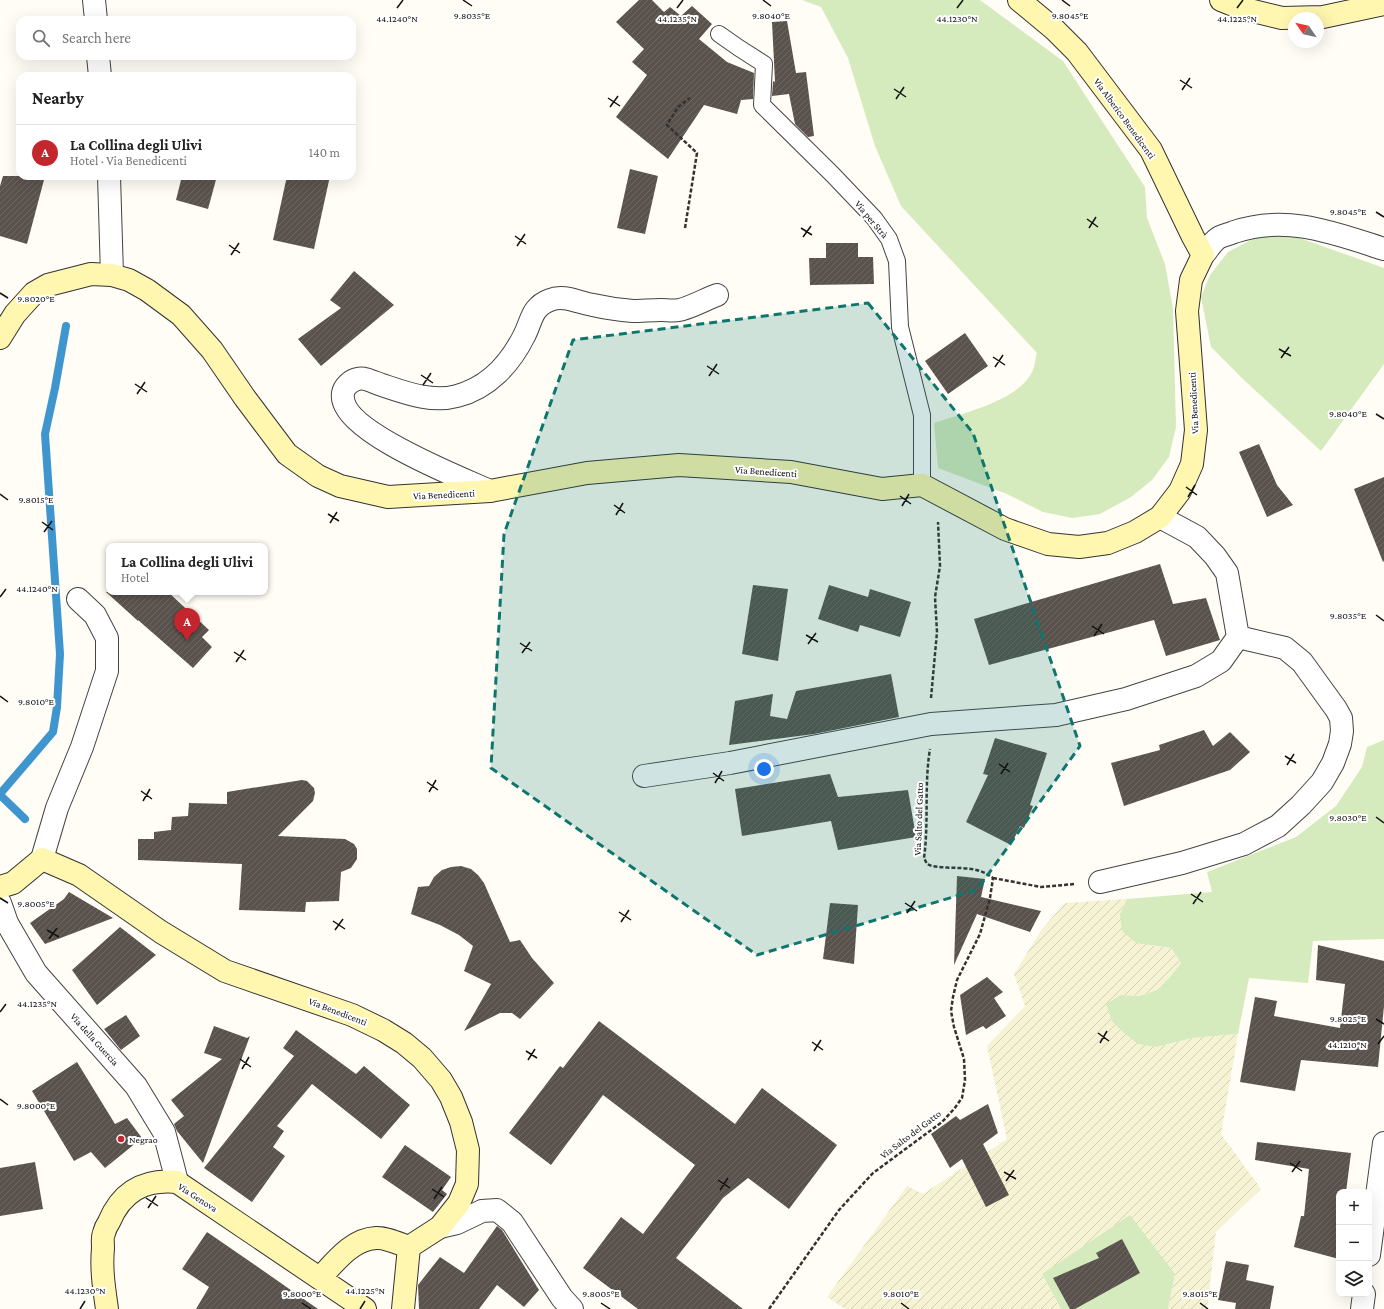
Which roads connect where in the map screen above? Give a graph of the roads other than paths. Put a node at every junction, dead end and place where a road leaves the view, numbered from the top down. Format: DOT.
graph roads {
  1 [pos="94,0"];
  2 [pos="1020,0"];
  3 [pos="1221,0"];
  4 [pos="1384,4"];
  5 [pos="96,16"];
  6 [pos="720,34"];
  7 [pos="98,60"];
  8 [pos="100,72"];
  9 [pos="109,180"];
  10 [pos="1384,249"];
  11 [pos="1203,255"];
  12 [pos="112,275"];
  13 [pos="717,295"];
  14 [pos="0,338"];
  15 [pos="929,489"];
  16 [pos="490,491"];
  17 [pos="1160,517"];
  18 [pos="78,599"];
  19 [pos="1238,637"];
  20 [pos="644,776"];
  21 [pos="42,859"];
  22 [pos="1100,882"];
  23 [pos="0,887"];
  24 [pos="0,904"];
  25 [pos="1384,1143"];
  26 [pos="176,1182"];
  27 [pos="440,1227"];
  28 [pos="1372,1233"];
  29 [pos="409,1247"];
  30 [pos="320,1278"];
  31 [pos="1364,1297"];
  32 [pos="107,1309"];
  33 [pos="365,1309"];
  34 [pos="403,1309"];
  35 [pos="572,1309"];
  36 [pos="1362,1309"];
  1 -- 5 [label="street"];
  2 -- 11 [label="street, Via Alberico Benedicenti"];
  3 -- 4 [label="street"];
  6 -- 15 [label="lane, Via per Strà"];
  7 -- 8 [label="street"];
  9 -- 12 [label="street"];
  10 -- 11 [label="street, Via Benedicenti"];
  11 -- 17 [label="street, Via Benedicenti"];
  12 -- 14 [label="street, Via Benedicenti"];
  12 -- 16 [label="street, Via Benedicenti"];
  13 -- 16 [label="street"];
  15 -- 16 [label="street, Via Benedicenti"];
  15 -- 17 [label="street, Via Benedicenti"];
  17 -- 19 [label="street"];
  18 -- 21 [label="street"];
  19 -- 20 [label="street"];
  19 -- 22 [label="street"];
  21 -- 23 [label="street"];
  21 -- 27 [label="street, Via Benedicenti"];
  24 -- 26 [label="street, Via della Guercia"];
  25 -- 28 [label="street"];
  26 -- 30 [label="street, Via Genova"];
  26 -- 32 [label="street, Via Genova"];
  27 -- 29 [label="street, Via Benedicenti"];
  27 -- 35 [label="street"];
  29 -- 30 [label="street"];
  29 -- 34 [label="street"];
  30 -- 33 [label="street, Via Genova"];
  31 -- 36 [label="street"];
}
